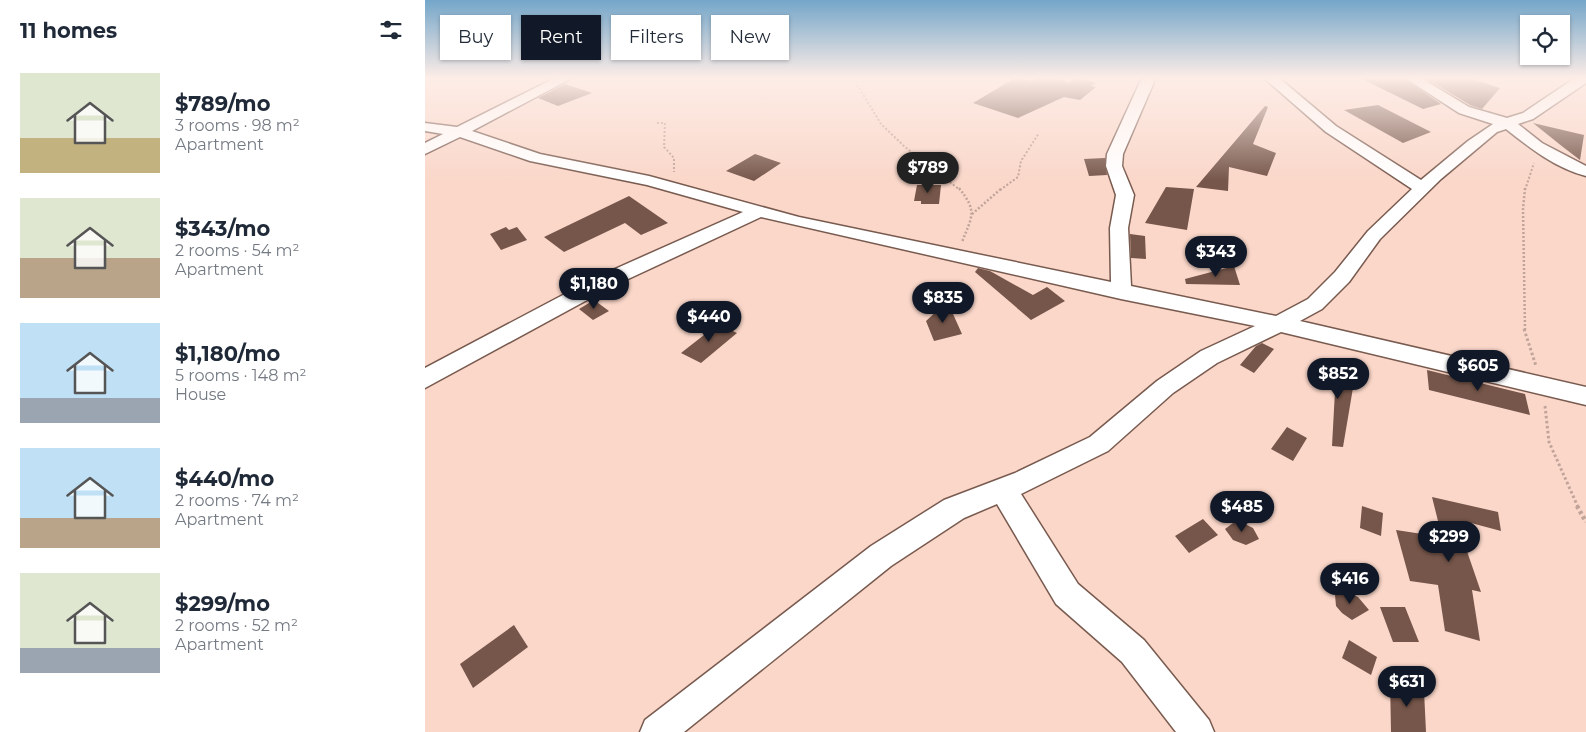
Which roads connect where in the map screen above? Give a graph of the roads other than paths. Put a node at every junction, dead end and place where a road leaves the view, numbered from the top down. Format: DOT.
graph roads {
  1 [pos="499,112"];
  2 [pos="1134,112"];
  3 [pos="1311,112"];
  4 [pos="1471,112"];
  5 [pos="1534,112"];
  6 [pos="1507,123"];
  7 [pos="425,127"];
  8 [pos="459,132"];
  9 [pos="425,149"];
  10 [pos="1586,171"];
  11 [pos="1422,188"];
  12 [pos="760,211"];
  13 [pos="1121,292"];
  14 [pos="1279,324"];
  15 [pos="425,379"];
  16 [pos="1586,396"];
  17 [pos="1003,489"];
  18 [pos="657,732"];
  19 [pos="1197,732"];
  1 -- 8 [label="street"];
  2 -- 13 [label="street"];
  3 -- 11 [label="street"];
  4 -- 6 [label="street"];
  5 -- 6 [label="street"];
  6 -- 10 [label="street"];
  6 -- 11 [label="street"];
  7 -- 8 [label="street"];
  8 -- 9 [label="street"];
  8 -- 12 [label="street"];
  11 -- 14 [label="street"];
  12 -- 13 [label="street"];
  12 -- 15 [label="street"];
  13 -- 14 [label="street"];
  14 -- 16 [label="street"];
  14 -- 17 [label="street"];
  17 -- 18 [label="street"];
  17 -- 19 [label="street"];
}
